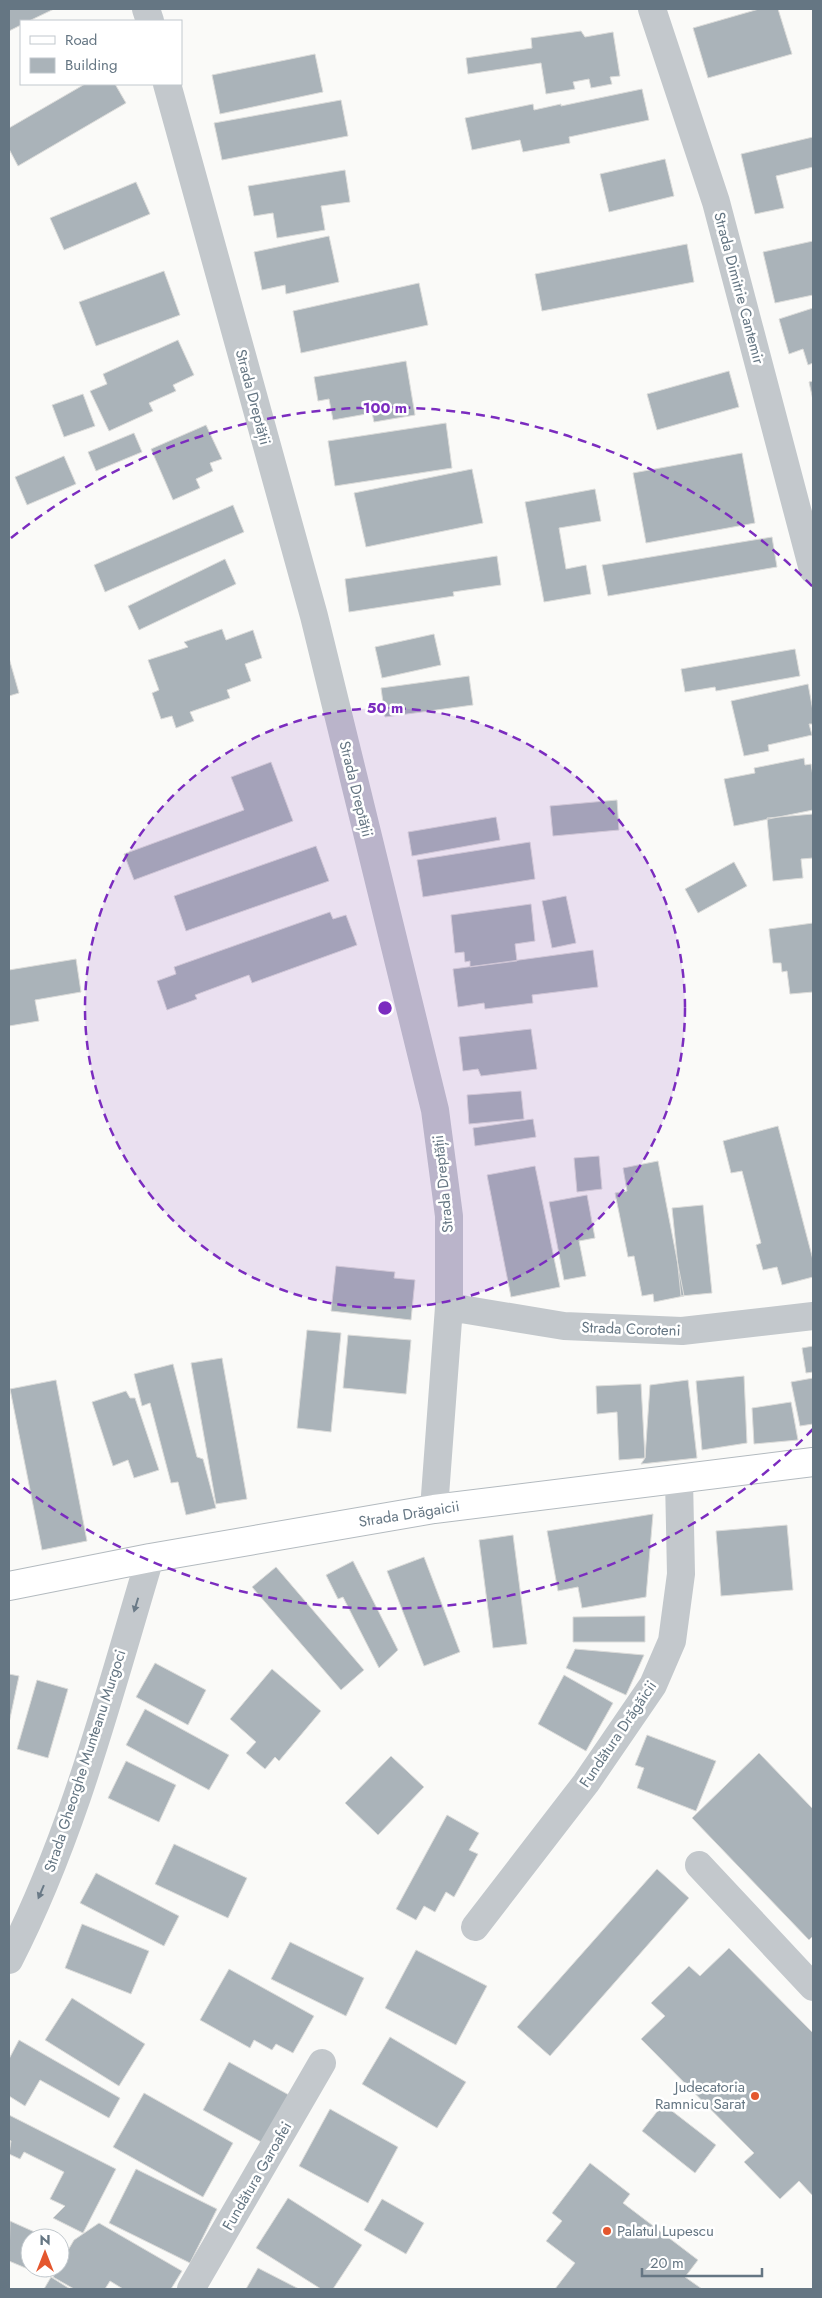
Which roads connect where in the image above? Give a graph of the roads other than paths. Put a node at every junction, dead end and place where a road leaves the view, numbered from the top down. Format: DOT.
graph roads {
  1 [pos="652,9"];
  2 [pos="167,85"];
  3 [pos="813,570"];
  4 [pos="449,1307"];
  5 [pos="813,1316"];
  6 [pos="813,1462"];
  7 [pos="679,1479"];
  8 [pos="434,1508"];
  9 [pos="150,1558"];
  10 [pos="9,1586"];
  11 [pos="699,1865"];
  12 [pos="475,1927"];
  13 [pos="9,1960"];
  14 [pos="813,1987"];
  15 [pos="322,2063"];
  16 [pos="192,2289"];
  1 -- 3 [label="street, Strada Dimitrie Cantemir"];
  2 -- 4 [label="street, Strada Dreptății"];
  4 -- 5 [label="street, Strada Coroteni"];
  4 -- 8 [label="street, Strada Dreptății"];
  6 -- 7 [label="street, Strada Drăgaicii"];
  7 -- 8 [label="street, Strada Drăgaicii"];
  7 -- 12 [label="street, Fundătura Drăgăicii"];
  8 -- 9 [label="street, Strada Drăgaicii"];
  9 -- 10 [label="street, Strada Drăgaicii"];
  9 -- 13 [label="street, Strada Gheorghe Munteanu Murgoci, one-way"];
  11 -- 14 [label="street"];
  15 -- 16 [label="street, Fundătura Garoafei"];
}
